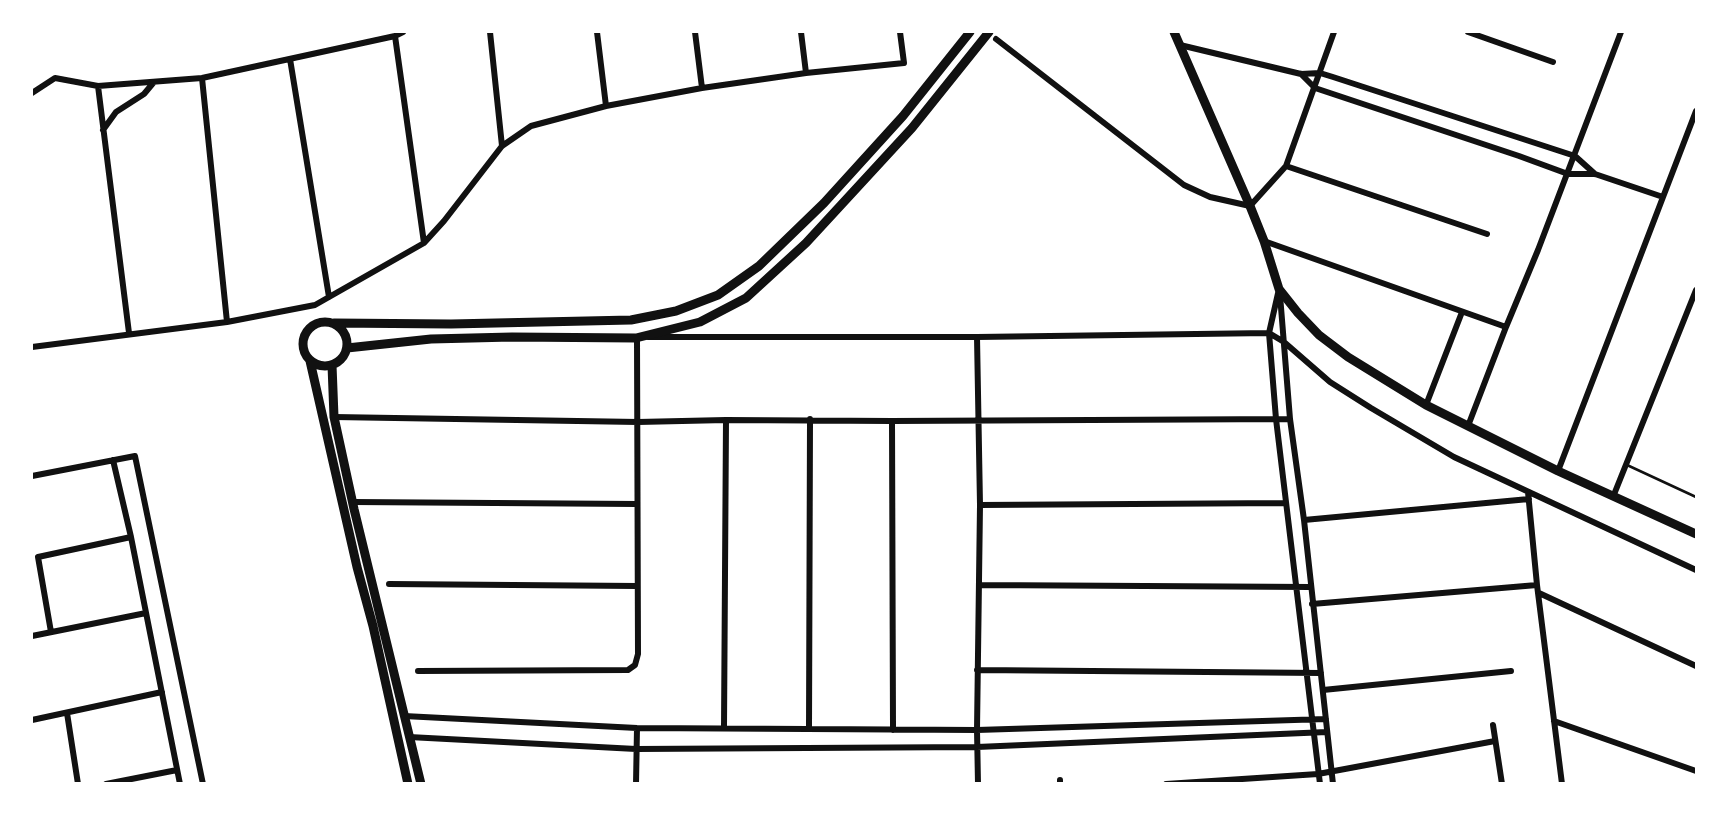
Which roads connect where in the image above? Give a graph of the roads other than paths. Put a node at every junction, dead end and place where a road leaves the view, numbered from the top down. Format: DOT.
graph roads {
  1 [pos="403,32"];
  2 [pos="490,32"];
  3 [pos="597,32"];
  4 [pos="695,32"];
  5 [pos="801,32"];
  6 [pos="900,32"];
  7 [pos="970,32"];
  8 [pos="1174,32"];
  9 [pos="1334,32"];
  10 [pos="1468,32"];
  11 [pos="1621,32"];
  12 [pos="993,35"];
  13 [pos="395,36"];
  14 [pos="1180,46"];
  15 [pos="289,59"];
  16 [pos="1553,62"];
  17 [pos="806,73"];
  18 [pos="1320,73"];
  19 [pos="1300,74"];
  20 [pos="202,78"];
  21 [pos="154,82"];
  22 [pos="98,86"];
  23 [pos="702,88"];
  24 [pos="1315,88"];
  25 [pos="32,93"];
  26 [pos="606,106"];
  27 [pos="1696,111"];
  28 [pos="103,130"];
  29 [pos="502,146"];
  30 [pos="1574,156"];
  31 [pos="1286,166"];
  32 [pos="1568,174"];
  33 [pos="1595,174"];
  34 [pos="1663,198"];
  35 [pos="1250,205"];
  36 [pos="1487,234"];
  37 [pos="1264,241"];
  38 [pos="424,243"];
  39 [pos="1279,289"];
  40 [pos="1696,290"];
  41 [pos="329,297"];
  42 [pos="1462,312"];
  43 [pos="228,322"];
  44 [pos="334,323"];
  45 [pos="1506,327"];
  46 [pos="1269,333"];
  47 [pos="129,334"];
  48 [pos="977,337"];
  49 [pos="636,338"];
  50 [pos="1284,342"];
  51 [pos="32,347"];
  52 [pos="347,348"];
  53 [pos="310,361"];
  54 [pos="332,365"];
  55 [pos="1426,405"];
  56 [pos="334,417"];
  57 [pos="726,419"];
  58 [pos="810,419"];
  59 [pos="1276,419"];
  60 [pos="1290,419"];
  61 [pos="979,420"];
  62 [pos="892,421"];
  63 [pos="638,422"];
  64 [pos="1468,426"];
  65 [pos="113,460"];
  66 [pos="1627,465"];
  67 [pos="1558,471"];
  68 [pos="32,476"];
  69 [pos="1528,496"];
  70 [pos="1613,497"];
  71 [pos="1696,497"];
  72 [pos="353,502"];
  73 [pos="1286,503"];
  74 [pos="638,504"];
  75 [pos="979,505"];
  76 [pos="1304,520"];
  77 [pos="1696,534"];
  78 [pos="131,537"];
  79 [pos="1696,570"];
  80 [pos="389,584"];
  81 [pos="979,585"];
  82 [pos="637,586"];
  83 [pos="1296,587"];
  84 [pos="1310,587"];
  85 [pos="1538,589"];
  86 [pos="1312,604"];
  87 [pos="146,613"];
  88 [pos="51,632"];
  89 [pos="32,636"];
  90 [pos="1696,666"];
  91 [pos="977,670"];
  92 [pos="418,671"];
  93 [pos="1511,671"];
  94 [pos="1307,673"];
  95 [pos="1321,673"];
  96 [pos="1323,690"];
  97 [pos="162,692"];
  98 [pos="67,713"];
  99 [pos="404,716"];
  100 [pos="1326,719"];
  101 [pos="32,720"];
  102 [pos="1312,720"];
  103 [pos="1554,721"];
  104 [pos="1493,725"];
  105 [pos="637,728"];
  106 [pos="724,728"];
  107 [pos="809,729"];
  108 [pos="893,730"];
  109 [pos="976,730"];
  110 [pos="1327,732"];
  111 [pos="1314,733"];
  112 [pos="409,737"];
  113 [pos="1496,741"];
  114 [pos="977,747"];
  115 [pos="636,749"];
  116 [pos="177,770"];
  117 [pos="1332,771"];
  118 [pos="1696,771"];
  119 [pos="1318,774"];
  120 [pos="78,783"];
  121 [pos="106,783"];
  122 [pos="180,783"];
  123 [pos="203,783"];
  124 [pos="408,783"];
  125 [pos="421,783"];
  126 [pos="636,783"];
  127 [pos="978,783"];
  128 [pos="1166,783"];
  129 [pos="1320,783"];
  130 [pos="1334,783"];
  131 [pos="1502,783"];
  132 [pos="1562,783"];
  1 -- 13 [label="street"];
  2 -- 29 [label="street"];
  3 -- 26 [label="street"];
  4 -- 23 [label="street"];
  5 -- 17 [label="street"];
  6 -- 17 [label="street"];
  7 -- 44 [label="main road"];
  8 -- 14 [label="main road"];
  9 -- 18 [label="street"];
  10 -- 16 [label="street"];
  11 -- 30 [label="street"];
  12 -- 35 [label="street"];
  12 -- 49 [label="main road"];
  13 -- 15 [label="street"];
  13 -- 38 [label="street"];
  14 -- 19 [label="street"];
  14 -- 35 [label="main road"];
  15 -- 20 [label="street"];
  15 -- 41 [label="street"];
  17 -- 23 [label="street"];
  18 -- 19 [label="street"];
  18 -- 24 [label="street"];
  18 -- 30 [label="street"];
  19 -- 24 [label="street"];
  20 -- 21 [label="street"];
  20 -- 43 [label="street"];
  21 -- 22 [label="street"];
  21 -- 28 [label="street"];
  22 -- 25 [label="street"];
  22 -- 28 [label="street"];
  23 -- 26 [label="street"];
  24 -- 31 [label="street"];
  24 -- 32 [label="street"];
  26 -- 29 [label="street"];
  27 -- 34 [label="street"];
  28 -- 47 [label="street"];
  29 -- 38 [label="street"];
  30 -- 32 [label="street"];
  30 -- 33 [label="street"];
  31 -- 35 [label="street"];
  31 -- 36 [label="street"];
  32 -- 33 [label="street"];
  32 -- 45 [label="street"];
  33 -- 34 [label="street"];
  34 -- 67 [label="street"];
  35 -- 37 [label="main road"];
  37 -- 39 [label="main road"];
  37 -- 42 [label="street"];
  38 -- 41 [label="street"];
  39 -- 46 [label="street"];
  39 -- 50 [label="street"];
  39 -- 55 [label="main road"];
  40 -- 66 [label="street"];
  41 -- 43 [label="street"];
  42 -- 45 [label="street"];
  42 -- 55 [label="street"];
  43 -- 47 [label="street"];
  44 -- 52 [label="main road"];
  44 -- 53 [label="main road"];
  45 -- 64 [label="street"];
  46 -- 48 [label="street"];
  46 -- 50 [label="street"];
  46 -- 59 [label="street"];
  47 -- 51 [label="street"];
  48 -- 49 [label="street"];
  48 -- 61 [label="street"];
  49 -- 52 [label="main road"];
  49 -- 63 [label="street"];
  50 -- 60 [label="street"];
  50 -- 69 [label="street"];
  52 -- 54 [label="main road"];
  53 -- 54 [label="main road"];
  53 -- 124 [label="main road"];
  54 -- 56 [label="main road"];
  55 -- 64 [label="main road"];
  56 -- 63 [label="street"];
  56 -- 72 [label="main road"];
  57 -- 58 [label="street"];
  57 -- 63 [label="street"];
  57 -- 106 [label="street"];
  58 -- 62 [label="street"];
  58 -- 107 [label="street"];
  59 -- 60 [label="street"];
  59 -- 61 [label="street"];
  59 -- 73 [label="street"];
  60 -- 76 [label="street"];
  61 -- 62 [label="street"];
  61 -- 75 [label="street"];
  62 -- 108 [label="street"];
  63 -- 74 [label="street"];
  64 -- 67 [label="main road"];
  65 -- 68 [label="street"];
  65 -- 78 [label="street"];
  65 -- 123 [label="street"];
  66 -- 70 [label="street"];
  66 -- 71 [label="lane"];
  67 -- 70 [label="main road"];
  69 -- 76 [label="street"];
  69 -- 79 [label="street"];
  69 -- 85 [label="street"];
  70 -- 77 [label="main road"];
  72 -- 74 [label="street"];
  72 -- 99 [label="main road"];
  73 -- 75 [label="street"];
  73 -- 83 [label="street"];
  74 -- 82 [label="street"];
  75 -- 81 [label="street"];
  76 -- 84 [label="street"];
  78 -- 87 [label="street"];
  78 -- 88 [label="street"];
  80 -- 82 [label="street"];
  81 -- 83 [label="street"];
  81 -- 91 [label="street"];
  82 -- 92 [label="street"];
  83 -- 84 [label="street"];
  83 -- 94 [label="street"];
  84 -- 86 [label="street"];
  85 -- 86 [label="street"];
  85 -- 90 [label="street"];
  85 -- 103 [label="street"];
  86 -- 95 [label="street"];
  87 -- 88 [label="street"];
  87 -- 97 [label="street"];
  88 -- 89 [label="street"];
  91 -- 94 [label="street"];
  91 -- 109 [label="street"];
  93 -- 96 [label="street"];
  94 -- 95 [label="street"];
  94 -- 102 [label="street"];
  95 -- 96 [label="street"];
  96 -- 100 [label="street"];
  97 -- 98 [label="street"];
  97 -- 116 [label="street"];
  98 -- 101 [label="street"];
  98 -- 120 [label="street"];
  99 -- 105 [label="street"];
  99 -- 112 [label="main road"];
  100 -- 102 [label="street"];
  100 -- 110 [label="street"];
  102 -- 109 [label="street"];
  102 -- 111 [label="street"];
  103 -- 118 [label="street"];
  103 -- 132 [label="street"];
  104 -- 113 [label="street"];
  105 -- 106 [label="street"];
  105 -- 115 [label="street"];
  106 -- 107 [label="street"];
  107 -- 108 [label="street"];
  108 -- 109 [label="street"];
  109 -- 114 [label="street"];
  110 -- 111 [label="street"];
  110 -- 117 [label="street"];
  111 -- 114 [label="street"];
  111 -- 119 [label="street"];
  112 -- 115 [label="street"];
  112 -- 125 [label="main road"];
  113 -- 117 [label="street"];
  113 -- 131 [label="street"];
  114 -- 115 [label="street"];
  114 -- 127 [label="street"];
  115 -- 126 [label="street"];
  116 -- 121 [label="street"];
  116 -- 122 [label="street"];
  117 -- 119 [label="street"];
  117 -- 130 [label="street"];
  119 -- 128 [label="street"];
  119 -- 129 [label="street"];
}
